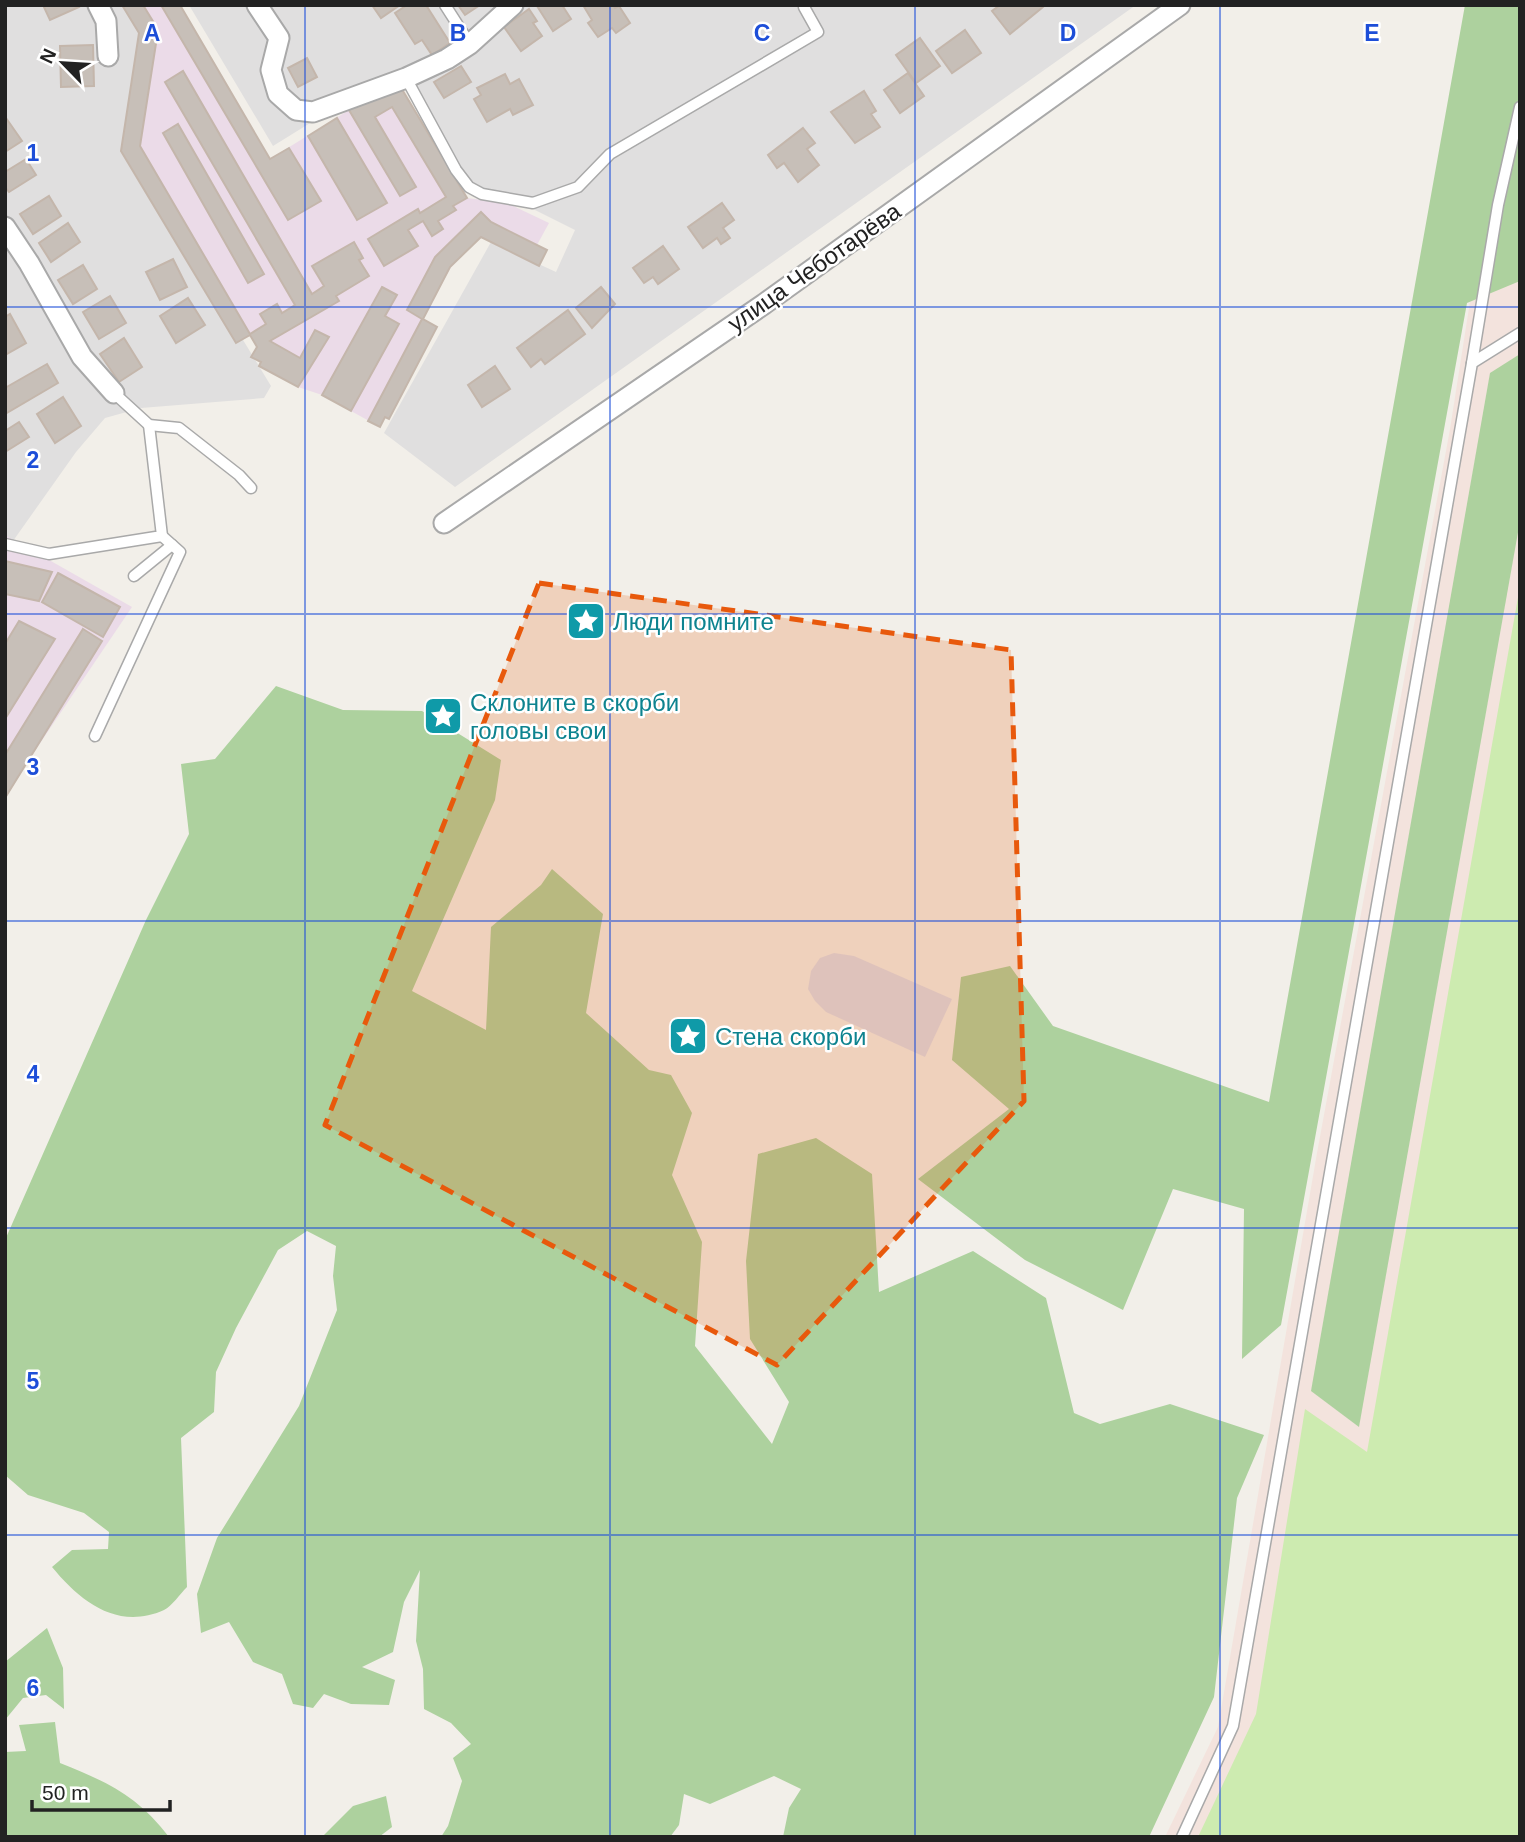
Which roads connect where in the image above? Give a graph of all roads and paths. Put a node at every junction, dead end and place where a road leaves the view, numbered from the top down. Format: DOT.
graph roads {
  1 [pos="98,5"];
  2 [pos="257,5"];
  3 [pos="444,5"];
  4 [pos="513,5"];
  5 [pos="1180,5"];
  6 [pos="804,6"];
  7 [pos="470,44"];
  8 [pos="108,56"];
  9 [pos="407,78"];
  10 [pos="1520,107"];
  11 [pos="5,227"];
  12 [pos="1520,333"];
  13 [pos="1472,363"];
  14 [pos="114,393"];
  15 [pos="149,425"];
  16 [pos="251,488"];
  17 [pos="444,523"];
  18 [pos="162,536"];
  19 [pos="5,544"];
  20 [pos="172,545"];
  21 [pos="134,576"];
  22 [pos="95,736"];
  23 [pos="1182,1837"];
  1 -- 8 [label="street"];
  2 -- 9 [label="street"];
  3 -- 7 [label="lane"];
  4 -- 7 [label="street"];
  5 -- 17 [label="street, улица Чеботарёва"];
  6 -- 9 [label="lane"];
  7 -- 9 [label="street"];
  10 -- 13 [label="lane"];
  11 -- 14 [label="street"];
  12 -- 13 [label="lane"];
  13 -- 23 [label="lane"];
  14 -- 15 [label="lane"];
  15 -- 16 [label="lane"];
  15 -- 18 [label="lane"];
  18 -- 19 [label="lane"];
  18 -- 20 [label="lane"];
  20 -- 21 [label="lane"];
  20 -- 22 [label="lane"];
}
